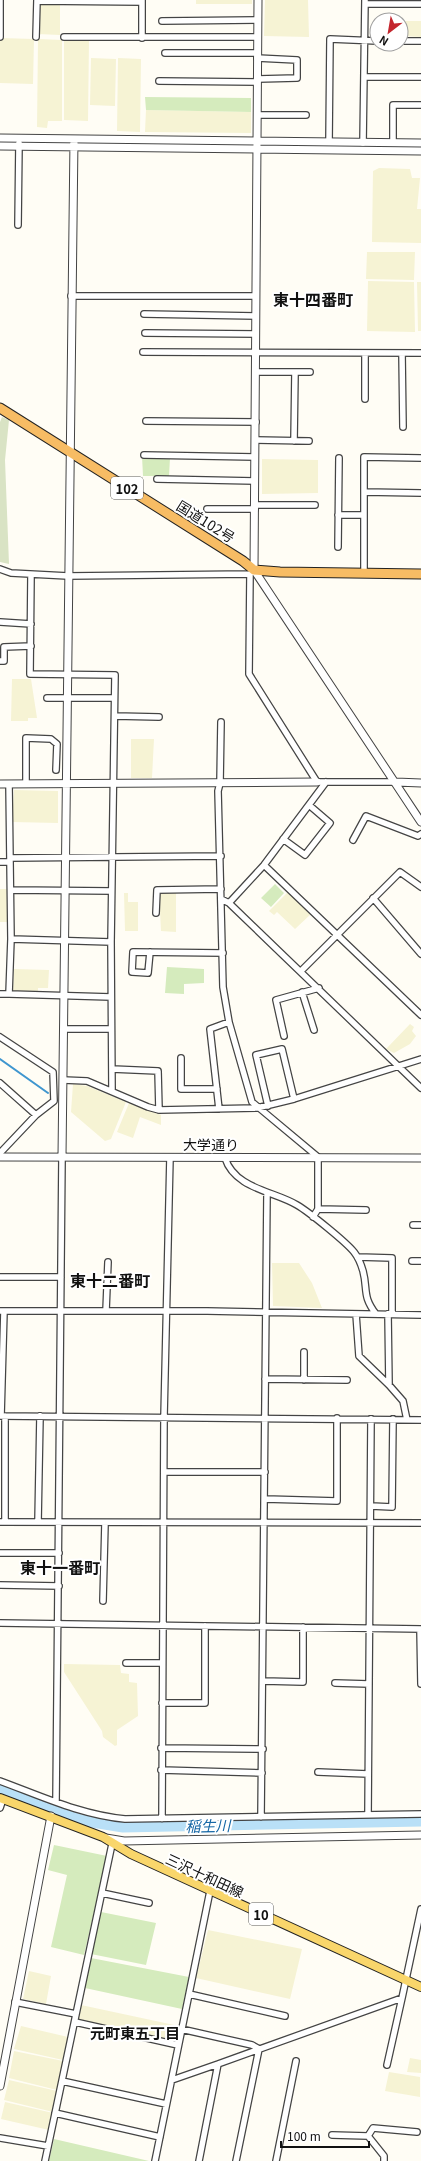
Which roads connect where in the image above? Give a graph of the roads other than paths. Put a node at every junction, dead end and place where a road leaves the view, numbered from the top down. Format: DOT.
graph roads {
  1 [pos="0,0"];
  2 [pos="258,0"];
  3 [pos="37,1"];
  4 [pos="90,1"];
  5 [pos="142,1"];
  6 [pos="365,2"];
  7 [pos="421,4"];
  8 [pos="257,20"];
  9 [pos="162,21"];
  10 [pos="36,37"];
  11 [pos="64,37"];
  12 [pos="258,37"];
  13 [pos="0,38"];
  14 [pos="142,38"];
  15 [pos="364,40"];
  16 [pos="369,40"];
  17 [pos="409,41"];
  18 [pos="421,41"];
  19 [pos="165,53"];
  20 [pos="258,55"];
  21 [pos="364,77"];
  22 [pos="421,77"];
  23 [pos="258,81"];
  24 [pos="159,82"];
  25 [pos="421,105"];
  26 [pos="258,115"];
  27 [pos="306,115"];
  28 [pos="0,138"];
  29 [pos="19,138"];
  30 [pos="329,142"];
  31 [pos="363,142"];
  32 [pos="74,143"];
  33 [pos="393,143"];
  34 [pos="421,144"];
  35 [pos="258,145"];
  36 [pos="0,146"];
  37 [pos="19,146"];
  38 [pos="421,151"];
  39 [pos="18,225"];
  40 [pos="71,296"];
  41 [pos="256,296"];
  42 [pos="144,314"];
  43 [pos="256,316"];
  44 [pos="145,333"];
  45 [pos="256,334"];
  46 [pos="143,352"];
  47 [pos="256,353"];
  48 [pos="366,353"];
  49 [pos="402,353"];
  50 [pos="421,353"];
  51 [pos="256,372"];
  52 [pos="295,372"];
  53 [pos="310,372"];
  54 [pos="365,399"];
  55 [pos="0,408"];
  56 [pos="146,421"];
  57 [pos="256,422"];
  58 [pos="403,427"];
  59 [pos="256,440"];
  60 [pos="294,441"];
  61 [pos="309,441"];
  62 [pos="69,450"];
  63 [pos="144,455"];
  64 [pos="256,457"];
  65 [pos="339,458"];
  66 [pos="421,458"];
  67 [pos="157,479"];
  68 [pos="255,481"];
  69 [pos="364,492"];
  70 [pos="421,493"];
  71 [pos="315,505"];
  72 [pos="255,507"];
  73 [pos="207,509"];
  74 [pos="338,515"];
  75 [pos="364,515"];
  76 [pos="338,547"];
  77 [pos="0,569"];
  78 [pos="252,572"];
  79 [pos="364,573"];
  80 [pos="32,574"];
  81 [pos="421,574"];
  82 [pos="68,576"];
  83 [pos="0,622"];
  84 [pos="31,624"];
  85 [pos="31,646"];
  86 [pos="0,661"];
  87 [pos="67,675"];
  88 [pos="46,698"];
  89 [pos="66,698"];
  90 [pos="114,698"];
  91 [pos="115,716"];
  92 [pos="159,717"];
  93 [pos="221,722"];
  94 [pos="56,770"];
  95 [pos="317,782"];
  96 [pos="326,782"];
  97 [pos="396,782"];
  98 [pos="421,782"];
  99 [pos="66,783"];
  100 [pos="220,783"];
  101 [pos="0,784"];
  102 [pos="8,784"];
  103 [pos="26,784"];
  104 [pos="113,784"];
  105 [pos="309,805"];
  106 [pos="421,822"];
  107 [pos="421,834"];
  108 [pos="283,839"];
  109 [pos="353,840"];
  110 [pos="221,856"];
  111 [pos="65,858"];
  112 [pos="112,858"];
  113 [pos="10,860"];
  114 [pos="0,862"];
  115 [pos="264,865"];
  116 [pos="421,886"];
  117 [pos="221,889"];
  118 [pos="11,890"];
  119 [pos="65,891"];
  120 [pos="111,891"];
  121 [pos="374,898"];
  122 [pos="221,899"];
  123 [pos="229,903"];
  124 [pos="156,913"];
  125 [pos="337,935"];
  126 [pos="11,939"];
  127 [pos="64,941"];
  128 [pos="111,942"];
  129 [pos="150,952"];
  130 [pos="223,953"];
  131 [pos="421,954"];
  132 [pos="301,971"];
  133 [pos="319,988"];
  134 [pos="302,992"];
  135 [pos="0,994"];
  136 [pos="9,994"];
  137 [pos="63,995"];
  138 [pos="111,997"];
  139 [pos="421,1015"];
  140 [pos="229,1022"];
  141 [pos="64,1029"];
  142 [pos="111,1029"];
  143 [pos="314,1030"];
  144 [pos="284,1036"];
  145 [pos="0,1037"];
  146 [pos="180,1058"];
  147 [pos="421,1059"];
  148 [pos="398,1066"];
  149 [pos="112,1069"];
  150 [pos="63,1080"];
  151 [pos="0,1083"];
  152 [pos="421,1088"];
  153 [pos="218,1089"];
  154 [pos="112,1091"];
  155 [pos="294,1099"];
  156 [pos="268,1106"];
  157 [pos="257,1108"];
  158 [pos="219,1109"];
  159 [pos="159,1110"];
  160 [pos="36,1115"];
  161 [pos="0,1153"];
  162 [pos="0,1157"];
  163 [pos="62,1157"];
  164 [pos="170,1157"];
  165 [pos="318,1157"];
  166 [pos="225,1158"];
  167 [pos="421,1158"];
  168 [pos="267,1194"];
  169 [pos="318,1209"];
  170 [pos="366,1210"];
  171 [pos="313,1217"];
  172 [pos="413,1225"];
  173 [pos="421,1225"];
  174 [pos="358,1257"];
  175 [pos="421,1260"];
  176 [pos="412,1261"];
  177 [pos="108,1262"];
  178 [pos="0,1277"];
  179 [pos="61,1277"];
  180 [pos="2,1311"];
  181 [pos="61,1311"];
  182 [pos="106,1311"];
  183 [pos="167,1311"];
  184 [pos="266,1312"];
  185 [pos="356,1314"];
  186 [pos="376,1314"];
  187 [pos="390,1314"];
  188 [pos="421,1315"];
  189 [pos="304,1352"];
  190 [pos="265,1380"];
  191 [pos="304,1380"];
  192 [pos="347,1380"];
  193 [pos="389,1385"];
  194 [pos="2,1416"];
  195 [pos="40,1416"];
  196 [pos="60,1416"];
  197 [pos="164,1417"];
  198 [pos="266,1417"];
  199 [pos="337,1418"];
  200 [pos="371,1419"];
  201 [pos="393,1419"];
  202 [pos="407,1420"];
  203 [pos="421,1420"];
  204 [pos="164,1472"];
  205 [pos="265,1472"];
  206 [pos="265,1499"];
  207 [pos="371,1506"];
  208 [pos="2,1522"];
  209 [pos="38,1522"];
  210 [pos="60,1522"];
  211 [pos="164,1522"];
  212 [pos="105,1523"];
  213 [pos="265,1523"];
  214 [pos="370,1523"];
  215 [pos="421,1523"];
  216 [pos="0,1553"];
  217 [pos="59,1553"];
  218 [pos="0,1585"];
  219 [pos="59,1586"];
  220 [pos="103,1601"];
  221 [pos="0,1622"];
  222 [pos="59,1624"];
  223 [pos="162,1625"];
  224 [pos="205,1626"];
  225 [pos="262,1626"];
  226 [pos="303,1627"];
  227 [pos="369,1628"];
  228 [pos="421,1629"];
  229 [pos="126,1663"];
  230 [pos="162,1663"];
  231 [pos="264,1681"];
  232 [pos="335,1683"];
  233 [pos="369,1684"];
  234 [pos="421,1684"];
  235 [pos="162,1703"];
  236 [pos="161,1748"];
  237 [pos="263,1749"];
  238 [pos="161,1770"];
  239 [pos="318,1772"];
  240 [pos="262,1773"];
  241 [pos="368,1774"];
  242 [pos="0,1781"];
  243 [pos="1,1798"];
  244 [pos="56,1802"];
  245 [pos="0,1808"];
  246 [pos="421,1814"];
  247 [pos="368,1815"];
  248 [pos="51,1816"];
  249 [pos="261,1817"];
  250 [pos="162,1819"];
  251 [pos="421,1835"];
  252 [pos="103,1837"];
  253 [pos="112,1844"];
  254 [pos="210,1891"];
  255 [pos="102,1893"];
  256 [pos="149,1903"];
  257 [pos="421,1909"];
  258 [pos="406,1980"];
  259 [pos="421,1987"];
  260 [pos="189,1994"];
  261 [pos="402,1998"];
  262 [pos="15,2002"];
  263 [pos="76,2014"];
  264 [pos="285,2016"];
  265 [pos="74,2022"];
  266 [pos="181,2029"];
  267 [pos="178,2045"];
  268 [pos="259,2049"];
  269 [pos="296,2061"];
  270 [pos="218,2064"];
  271 [pos="387,2065"];
  272 [pos="172,2080"];
  273 [pos="62,2081"];
  274 [pos="0,2086"];
  275 [pos="166,2104"];
  276 [pos="55,2113"];
  277 [pos="417,2132"];
  278 [pos="332,2135"];
  279 [pos="368,2136"];
  280 [pos="160,2137"];
  281 [pos="0,2138"];
  282 [pos="48,2146"];
  283 [pos="45,2161"];
  284 [pos="155,2161"];
  285 [pos="199,2161"];
  286 [pos="236,2161"];
  287 [pos="276,2161"];
  288 [pos="384,2161"];
  1 -- 13 [label="street"];
  2 -- 8 [label="street"];
  3 -- 4 [label="street"];
  3 -- 10 [label="street"];
  4 -- 5 [label="street"];
  5 -- 14 [label="street"];
  6 -- 7 [label="street"];
  6 -- 15 [label="street"];
  8 -- 9 [label="street"];
  8 -- 12 [label="street"];
  11 -- 14 [label="street"];
  12 -- 14 [label="street"];
  12 -- 20 [label="street"];
  15 -- 16 [label="street"];
  15 -- 21 [label="street"];
  15 -- 30 [label="street"];
  17 -- 18 [label="street"];
  19 -- 20 [label="street"];
  20 -- 23 [label="street"];
  20 -- 23 [label="street"];
  21 -- 22 [label="street"];
  21 -- 31 [label="street"];
  23 -- 24 [label="street"];
  23 -- 26 [label="street"];
  25 -- 33 [label="street"];
  26 -- 27 [label="street"];
  26 -- 35 [label="street"];
  28 -- 29 [label="street"];
  29 -- 32 [label="street"];
  29 -- 37 [label="street"];
  30 -- 31 [label="street"];
  30 -- 35 [label="street"];
  31 -- 33 [label="street"];
  32 -- 35 [label="street"];
  32 -- 37 [label="street"];
  32 -- 40 [label="street"];
  33 -- 34 [label="street"];
  35 -- 38 [label="street"];
  35 -- 41 [label="street"];
  36 -- 37 [label="street"];
  37 -- 39 [label="street"];
  40 -- 41 [label="street"];
  40 -- 62 [label="street"];
  41 -- 43 [label="street"];
  42 -- 43 [label="street"];
  43 -- 45 [label="street"];
  44 -- 45 [label="street"];
  45 -- 47 [label="street"];
  46 -- 47 [label="street"];
  47 -- 48 [label="street"];
  47 -- 51 [label="street"];
  48 -- 49 [label="street"];
  48 -- 54 [label="street"];
  49 -- 50 [label="street"];
  49 -- 58 [label="street"];
  51 -- 52 [label="street"];
  51 -- 57 [label="street"];
  52 -- 53 [label="street"];
  52 -- 60 [label="street"];
  55 -- 62 [label="highway, 国道102号 / 102"];
  56 -- 57 [label="street"];
  57 -- 59 [label="street"];
  59 -- 60 [label="street"];
  59 -- 64 [label="street"];
  60 -- 61 [label="street"];
  62 -- 78 [label="highway, 国道102号 / 102"];
  62 -- 82 [label="street"];
  63 -- 64 [label="street"];
  64 -- 68 [label="street"];
  65 -- 74 [label="street"];
  66 -- 69 [label="street"];
  67 -- 68 [label="street"];
  68 -- 72 [label="street"];
  69 -- 70 [label="street"];
  69 -- 75 [label="street"];
  71 -- 72 [label="street"];
  72 -- 73 [label="street"];
  72 -- 78 [label="street"];
  74 -- 75 [label="street"];
  74 -- 76 [label="street"];
  75 -- 79 [label="street"];
  77 -- 80 [label="street"];
  78 -- 79 [label="highway"];
  78 -- 82 [label="street"];
  78 -- 95 [label="street"];
  78 -- 97 [label="street"];
  79 -- 81 [label="highway"];
  80 -- 82 [label="street"];
  80 -- 84 [label="street"];
  82 -- 87 [label="street"];
  83 -- 84 [label="street"];
  84 -- 85 [label="street"];
  85 -- 86 [label="street"];
  85 -- 87 [label="street"];
  87 -- 89 [label="street"];
  87 -- 90 [label="street"];
  88 -- 89 [label="street"];
  89 -- 90 [label="street"];
  89 -- 99 [label="street"];
  90 -- 91 [label="street"];
  91 -- 92 [label="street"];
  91 -- 104 [label="street"];
  93 -- 100 [label="street"];
  94 -- 103 [label="street"];
  95 -- 96 [label="street"];
  95 -- 100 [label="street"];
  96 -- 97 [label="street"];
  96 -- 105 [label="street"];
  97 -- 98 [label="street"];
  97 -- 106 [label="street"];
  99 -- 103 [label="street"];
  99 -- 104 [label="street"];
  99 -- 111 [label="street"];
  100 -- 104 [label="street"];
  100 -- 110 [label="street"];
  101 -- 102 [label="street"];
  102 -- 103 [label="street"];
  102 -- 113 [label="street"];
  104 -- 112 [label="street"];
  105 -- 108 [label="street"];
  105 -- 108 [label="street"];
  107 -- 109 [label="street"];
  108 -- 115 [label="street"];
  110 -- 112 [label="street"];
  110 -- 117 [label="street"];
  111 -- 112 [label="street"];
  111 -- 113 [label="street"];
  111 -- 119 [label="street"];
  112 -- 120 [label="street"];
  113 -- 114 [label="street"];
  113 -- 118 [label="street"];
  115 -- 123 [label="street"];
  115 -- 125 [label="street"];
  116 -- 121 [label="street"];
  117 -- 122 [label="street"];
  117 -- 124 [label="street"];
  118 -- 119 [label="street"];
  118 -- 126 [label="street"];
  119 -- 120 [label="street"];
  119 -- 127 [label="street"];
  120 -- 128 [label="street"];
  121 -- 125 [label="street"];
  121 -- 131 [label="street"];
  122 -- 123 [label="street"];
  122 -- 130 [label="street"];
  123 -- 132 [label="street"];
  125 -- 132 [label="street"];
  125 -- 139 [label="street"];
  126 -- 127 [label="street"];
  126 -- 136 [label="street"];
  127 -- 128 [label="street"];
  127 -- 137 [label="street"];
  128 -- 138 [label="street"];
  129 -- 129 [label="street"];
  129 -- 130 [label="street"];
  130 -- 140 [label="street"];
  132 -- 133 [label="street"];
  133 -- 134 [label="street"];
  133 -- 148 [label="street"];
  134 -- 143 [label="street"];
  134 -- 144 [label="street"];
  135 -- 136 [label="street"];
  136 -- 137 [label="street"];
  137 -- 138 [label="street"];
  137 -- 141 [label="street"];
  138 -- 142 [label="street"];
  140 -- 153 [label="street"];
  140 -- 157 [label="street"];
  141 -- 142 [label="street"];
  141 -- 150 [label="street"];
  142 -- 149 [label="street"];
  145 -- 160 [label="street"];
  146 -- 153 [label="street"];
  147 -- 148 [label="street"];
  148 -- 152 [label="street"];
  148 -- 155 [label="street"];
  149 -- 154 [label="street"];
  149 -- 159 [label="street"];
  150 -- 154 [label="street"];
  150 -- 163 [label="street"];
  151 -- 160 [label="street"];
  153 -- 158 [label="street"];
  154 -- 159 [label="street"];
  155 -- 156 [label="street"];
  155 -- 156 [label="street"];
  156 -- 157 [label="street"];
  157 -- 158 [label="street"];
  157 -- 165 [label="street"];
  158 -- 159 [label="street"];
  160 -- 161 [label="street"];
  162 -- 163 [label="street, 大学通り"];
  163 -- 164 [label="street, 大学通り"];
  163 -- 179 [label="street"];
  164 -- 166 [label="street, 大学通り"];
  164 -- 183 [label="street"];
  165 -- 166 [label="street, 大学通り"];
  165 -- 167 [label="street, 大学通り"];
  165 -- 169 [label="street"];
  166 -- 168 [label="street"];
  168 -- 171 [label="street"];
  168 -- 184 [label="street"];
  169 -- 170 [label="street"];
  169 -- 171 [label="street"];
  171 -- 174 [label="street"];
  172 -- 173 [label="street"];
  174 -- 186 [label="street"];
  174 -- 187 [label="street"];
  175 -- 176 [label="street"];
  177 -- 182 [label="street"];
  178 -- 179 [label="street"];
  179 -- 181 [label="street"];
  180 -- 181 [label="street"];
  180 -- 194 [label="street"];
  181 -- 182 [label="street"];
  181 -- 196 [label="street"];
  182 -- 183 [label="street"];
  183 -- 184 [label="street"];
  183 -- 197 [label="street"];
  184 -- 185 [label="street"];
  184 -- 190 [label="street"];
  185 -- 186 [label="street"];
  185 -- 193 [label="street"];
  186 -- 187 [label="street"];
  187 -- 188 [label="street"];
  187 -- 193 [label="street"];
  189 -- 191 [label="street"];
  190 -- 191 [label="street"];
  190 -- 198 [label="street"];
  191 -- 192 [label="street"];
  193 -- 202 [label="street"];
  194 -- 195 [label="street"];
  194 -- 208 [label="street"];
  195 -- 196 [label="street"];
  195 -- 209 [label="street"];
  196 -- 197 [label="street"];
  196 -- 210 [label="street"];
  197 -- 198 [label="street"];
  197 -- 204 [label="street"];
  198 -- 199 [label="street"];
  198 -- 205 [label="street"];
  199 -- 200 [label="street"];
  199 -- 206 [label="street"];
  200 -- 201 [label="street"];
  200 -- 207 [label="street"];
  201 -- 202 [label="street"];
  201 -- 207 [label="street"];
  202 -- 203 [label="street"];
  204 -- 205 [label="street"];
  204 -- 211 [label="street"];
  205 -- 206 [label="street"];
  206 -- 213 [label="street"];
  207 -- 214 [label="street"];
  208 -- 209 [label="street"];
  209 -- 210 [label="street"];
  210 -- 212 [label="street"];
  210 -- 217 [label="street"];
  211 -- 212 [label="street"];
  211 -- 213 [label="street"];
  211 -- 223 [label="street"];
  212 -- 220 [label="street"];
  213 -- 214 [label="street"];
  213 -- 225 [label="street"];
  214 -- 215 [label="street"];
  214 -- 227 [label="street"];
  216 -- 217 [label="street"];
  217 -- 219 [label="street"];
  218 -- 219 [label="street"];
  219 -- 222 [label="street"];
  221 -- 222 [label="street"];
  222 -- 223 [label="street"];
  222 -- 244 [label="street"];
  223 -- 224 [label="street"];
  223 -- 230 [label="street"];
  224 -- 225 [label="street"];
  224 -- 235 [label="street"];
  225 -- 226 [label="street"];
  225 -- 231 [label="street"];
  226 -- 227 [label="street"];
  226 -- 231 [label="street"];
  227 -- 228 [label="street"];
  227 -- 233 [label="street"];
  228 -- 234 [label="street"];
  229 -- 230 [label="street"];
  230 -- 235 [label="street"];
  231 -- 237 [label="street"];
  232 -- 233 [label="street"];
  233 -- 241 [label="street"];
  235 -- 236 [label="street"];
  236 -- 237 [label="street"];
  236 -- 238 [label="street"];
  237 -- 240 [label="street"];
  238 -- 240 [label="street"];
  238 -- 250 [label="street"];
  239 -- 241 [label="street"];
  240 -- 249 [label="street"];
  241 -- 247 [label="street"];
  242 -- 244 [label="street"];
  243 -- 245 [label="street"];
  243 -- 248 [label="main road, 三沢十和田線 / 10"];
  244 -- 250 [label="street"];
  246 -- 247 [label="street"];
  247 -- 249 [label="street"];
  248 -- 252 [label="main road, 三沢十和田線 / 10"];
  248 -- 262 [label="street"];
  249 -- 250 [label="street"];
  251 -- 252 [label="street, 10"];
  252 -- 253 [label="main road, 三沢十和田線 / 10"];
  253 -- 254 [label="main road, 三沢十和田線 / 10"];
  253 -- 255 [label="street"];
  254 -- 258 [label="main road, 三沢十和田線 / 10"];
  254 -- 260 [label="street"];
  255 -- 256 [label="street"];
  255 -- 263 [label="street"];
  257 -- 258 [label="street"];
  258 -- 259 [label="main road, 三沢十和田線 / 10"];
  258 -- 261 [label="street"];
  260 -- 264 [label="street"];
  260 -- 266 [label="street"];
  261 -- 268 [label="street"];
  261 -- 271 [label="street"];
  262 -- 263 [label="street"];
  262 -- 274 [label="street"];
  263 -- 265 [label="street"];
  265 -- 267 [label="street"];
  265 -- 273 [label="street"];
  266 -- 267 [label="street"];
  266 -- 268 [label="street"];
  267 -- 272 [label="street"];
  268 -- 270 [label="street"];
  268 -- 286 [label="street"];
  269 -- 287 [label="street"];
  270 -- 272 [label="street"];
  270 -- 285 [label="street"];
  272 -- 275 [label="street"];
  273 -- 275 [label="street"];
  273 -- 276 [label="street"];
  275 -- 280 [label="street"];
  276 -- 280 [label="street"];
  276 -- 282 [label="street"];
  277 -- 279 [label="street"];
  278 -- 279 [label="street"];
  279 -- 288 [label="street"];
  280 -- 284 [label="street"];
  281 -- 282 [label="street"];
  282 -- 283 [label="street"];
}
